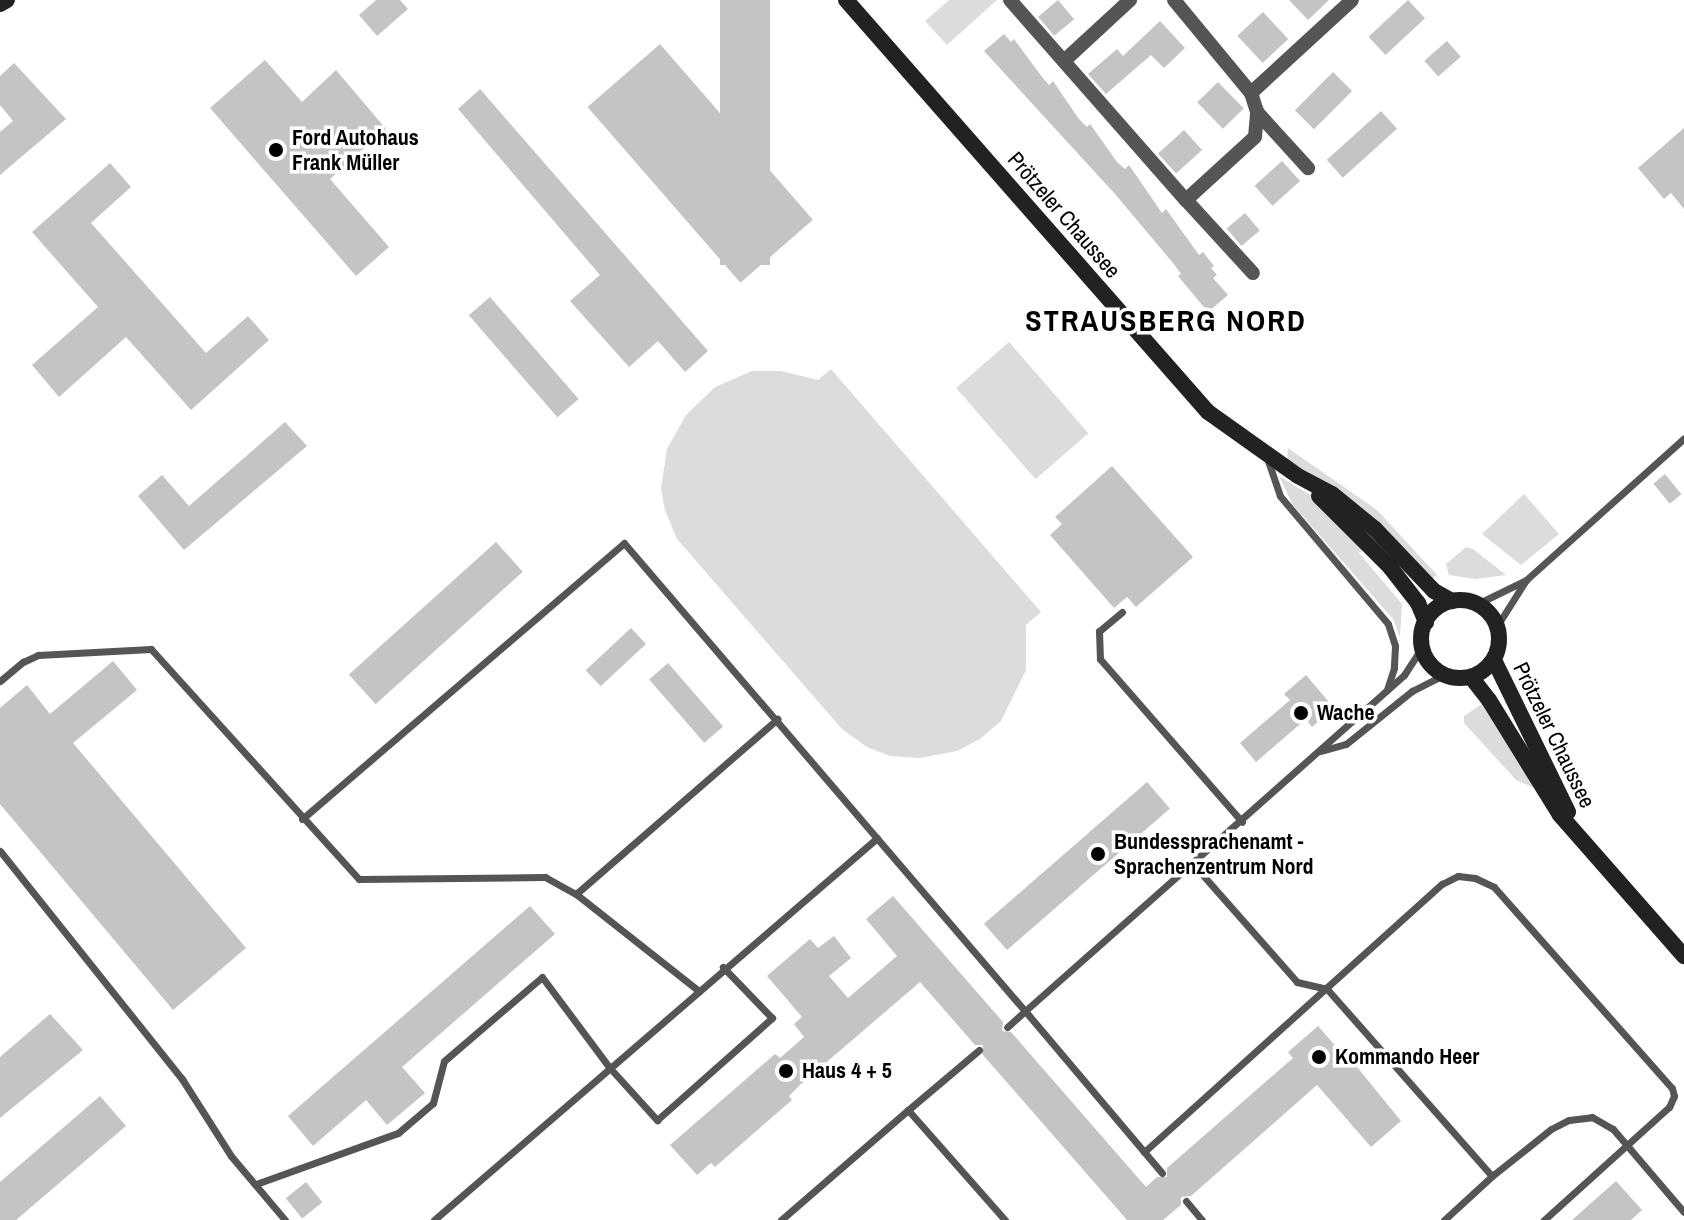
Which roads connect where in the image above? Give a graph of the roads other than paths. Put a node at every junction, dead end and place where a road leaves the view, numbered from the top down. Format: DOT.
graph roads {
  1 [pos="7,0"];
  2 [pos="846,0"];
  3 [pos="1010,0"];
  4 [pos="1130,0"];
  5 [pos="1174,0"];
  6 [pos="1352,0"];
  7 [pos="0,4"];
  8 [pos="1064,61"];
  9 [pos="1251,93"];
  10 [pos="1257,112"];
  11 [pos="1308,168"];
  12 [pos="1186,200"];
  13 [pos="1253,273"];
  14 [pos="1684,438"];
  15 [pos="1265,453"];
  16 [pos="1298,476"];
  17 [pos="1526,580"];
  18 [pos="1452,601"];
  19 [pos="1477,604"];
  20 [pos="1122,612"];
  21 [pos="1426,622"];
  22 [pos="1497,626"];
  23 [pos="1422,647"];
  24 [pos="1494,660"];
  25 [pos="1443,675"];
  26 [pos="1471,677"];
  27 [pos="0,681"];
  28 [pos="1387,690"];
  29 [pos="777,719"];
  30 [pos="1319,751"];
  31 [pos="302,819"];
  32 [pos="1242,822"];
  33 [pos="1575,828"];
  34 [pos="877,838"];
  35 [pos="0,851"];
  36 [pos="1193,864"];
  37 [pos="576,894"];
  38 [pos="1684,956"];
  39 [pos="723,967"];
  40 [pos="1327,989"];
  41 [pos="699,991"];
  42 [pos="1025,1011"];
  43 [pos="1007,1027"];
  44 [pos="979,1050"];
  45 [pos="609,1067"];
  46 [pos="908,1110"];
  47 [pos="1625,1146"];
  48 [pos="1144,1152"];
  49 [pos="1162,1173"];
  50 [pos="1492,1176"];
  51 [pos="256,1184"];
  52 [pos="1186,1201"];
  53 [pos="1684,1212"];
  54 [pos="285,1220"];
  55 [pos="434,1220"];
  56 [pos="781,1220"];
  57 [pos="1005,1220"];
  58 [pos="1202,1220"];
  59 [pos="1444,1220"];
  60 [pos="1544,1220"];
  1 -- 7 [label="main road"];
  2 -- 15 [label="main road, Prötzeler Chaussee"];
  3 -- 8 [label="street"];
  4 -- 8 [label="street"];
  5 -- 9 [label="street"];
  6 -- 9 [label="street"];
  8 -- 12 [label="street"];
  9 -- 10 [label="street"];
  10 -- 11 [label="street"];
  10 -- 12 [label="street"];
  12 -- 13 [label="street"];
  14 -- 17 [label="lane"];
  15 -- 16 [label="main road, Prötzeler Chaussee"];
  15 -- 28 [label="lane"];
  16 -- 18 [label="main road, Prötzeler Chaussee"];
  16 -- 21 [label="main road, Prötzeler Chaussee"];
  17 -- 19 [label="lane"];
  17 -- 22 [label="lane"];
  18 -- 19 [label="main road, Prötzeler Chaussee"];
  18 -- 21 [label="main road"];
  19 -- 22 [label="main road"];
  20 -- 32 [label="lane"];
  21 -- 23 [label="main road"];
  22 -- 24 [label="main road, Prötzeler Chaussee"];
  23 -- 25 [label="main road"];
  23 -- 28 [label="lane"];
  24 -- 26 [label="main road, Prötzeler Chaussee"];
  24 -- 33 [label="main road, Prötzeler Chaussee"];
  25 -- 26 [label="main road"];
  25 -- 30 [label="lane"];
  26 -- 33 [label="main road, Prötzeler Chaussee"];
  27 -- 31 [label="lane"];
  28 -- 30 [label="lane"];
  29 -- 31 [label="lane"];
  29 -- 34 [label="lane"];
  29 -- 37 [label="lane"];
  30 -- 32 [label="lane"];
  31 -- 37 [label="lane"];
  32 -- 36 [label="lane"];
  33 -- 38 [label="main road, Prötzeler Chaussee"];
  34 -- 39 [label="lane"];
  34 -- 42 [label="lane"];
  35 -- 51 [label="lane"];
  36 -- 40 [label="lane"];
  36 -- 42 [label="lane"];
  37 -- 41 [label="lane"];
  39 -- 41 [label="lane"];
  39 -- 45 [label="lane"];
  40 -- 47 [label="lane"];
  40 -- 48 [label="lane"];
  40 -- 50 [label="lane"];
  41 -- 45 [label="lane"];
  42 -- 43 [label="lane"];
  42 -- 48 [label="lane"];
  44 -- 46 [label="lane"];
  45 -- 51 [label="lane"];
  45 -- 55 [label="lane"];
  46 -- 56 [label="lane"];
  46 -- 57 [label="lane"];
  47 -- 50 [label="lane"];
  47 -- 53 [label="lane"];
  47 -- 60 [label="lane"];
  48 -- 49 [label="lane"];
  50 -- 59 [label="lane"];
  51 -- 54 [label="lane"];
  52 -- 58 [label="lane"];
}
